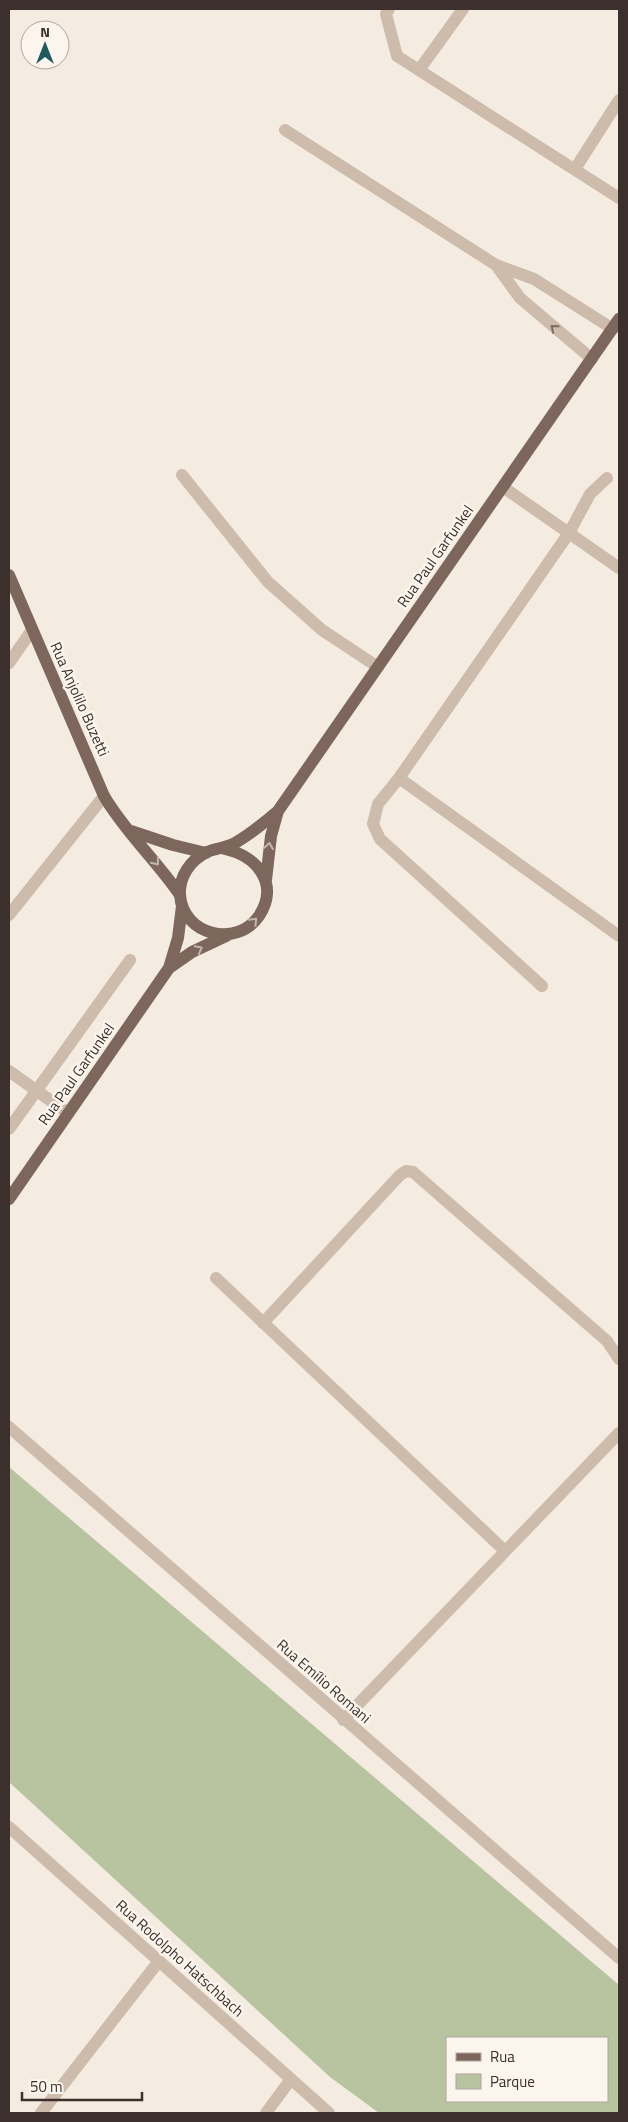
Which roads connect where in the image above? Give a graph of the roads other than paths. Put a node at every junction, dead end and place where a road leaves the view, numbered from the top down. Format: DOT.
graph roads {
  1 [pos="389,9"];
  2 [pos="463,9"];
  3 [pos="419,70"];
  4 [pos="619,100"];
  5 [pos="285,130"];
  6 [pos="575,169"];
  7 [pos="619,198"];
  8 [pos="496,266"];
  9 [pos="616,324"];
  10 [pos="592,359"];
  11 [pos="182,475"];
  12 [pos="607,478"];
  13 [pos="503,487"];
  14 [pos="569,533"];
  15 [pos="619,568"];
  16 [pos="9,575"];
  17 [pos="32,630"];
  18 [pos="9,663"];
  19 [pos="378,667"];
  20 [pos="399,778"];
  21 [pos="104,796"];
  22 [pos="278,811"];
  23 [pos="131,831"];
  24 [pos="225,849"];
  25 [pos="206,853"];
  26 [pos="266,882"];
  27 [pos="181,900"];
  28 [pos="9,914"];
  29 [pos="230,934"];
  30 [pos="619,936"];
  31 [pos="130,960"];
  32 [pos="169,968"];
  33 [pos="542,986"];
  34 [pos="9,1071"];
  35 [pos="37,1090"];
  36 [pos="68,1113"];
  37 [pos="9,1129"];
  38 [pos="9,1199"];
  39 [pos="216,1278"];
  40 [pos="263,1323"];
  41 [pos="619,1359"];
  42 [pos="9,1427"];
  43 [pos="619,1433"];
  44 [pos="506,1551"];
  45 [pos="343,1720"];
  46 [pos="9,1826"];
  47 [pos="619,1958"];
  48 [pos="159,1961"];
  49 [pos="291,2079"];
  50 [pos="41,2113"];
  51 [pos="266,2113"];
  52 [pos="329,2113"];
  1 -- 3 [label="street"];
  2 -- 3 [label="street"];
  3 -- 6 [label="street"];
  4 -- 6 [label="street"];
  5 -- 8 [label="street"];
  6 -- 7 [label="street"];
  8 -- 9 [label="street"];
  10 -- 8 [label="street, one-way"];
  9 -- 10 [label="main road, Rua Paul Garfunkel"];
  10 -- 13 [label="main road, Rua Paul Garfunkel"];
  11 -- 19 [label="street"];
  12 -- 14 [label="street"];
  13 -- 14 [label="street"];
  13 -- 19 [label="main road, Rua Paul Garfunkel"];
  14 -- 15 [label="street"];
  14 -- 20 [label="street"];
  16 -- 17 [label="main road, Rua Anjolilo Buzetti"];
  17 -- 18 [label="street"];
  17 -- 21 [label="main road, Rua Anjolilo Buzetti"];
  19 -- 22 [label="main road, Rua Paul Garfunkel"];
  20 -- 30 [label="street"];
  20 -- 33 [label="street"];
  21 -- 23 [label="main road, Rua Anjolilo Buzetti"];
  21 -- 28 [label="street"];
  22 -- 24 [label="main road, Rua Paul Garfunkel"];
  26 -- 22 [label="main road, Rua Paul Garfunkel, one-way"];
  23 -- 25 [label="main road, Rua Anjolilo Buzetti"];
  23 -- 27 [label="main road, Rua Anjolilo Buzetti, one-way"];
  24 -- 25 [label="main road"];
  24 -- 26 [label="main road"];
  25 -- 27 [label="main road"];
  29 -- 26 [label="main road, one-way"];
  27 -- 29 [label="main road"];
  27 -- 32 [label="main road, Rua Paul Garfunkel"];
  32 -- 29 [label="main road, Rua Paul Garfunkel, one-way"];
  31 -- 35 [label="street"];
  32 -- 36 [label="main road, Rua Paul Garfunkel"];
  34 -- 35 [label="street"];
  35 -- 36 [label="street"];
  35 -- 37 [label="street"];
  36 -- 38 [label="main road, Rua Paul Garfunkel"];
  39 -- 40 [label="street"];
  40 -- 41 [label="street"];
  40 -- 44 [label="street"];
  42 -- 45 [label="street, Rua Emílio Romani"];
  43 -- 44 [label="street"];
  44 -- 45 [label="street"];
  45 -- 47 [label="street, Rua Emílio Romani"];
  46 -- 48 [label="street, Rua Rodolpho Hatschbach"];
  48 -- 49 [label="street, Rua Rodolpho Hatschbach"];
  48 -- 50 [label="street"];
  49 -- 51 [label="street"];
  49 -- 52 [label="street, Rua Rodolpho Hatschbach"];
}
